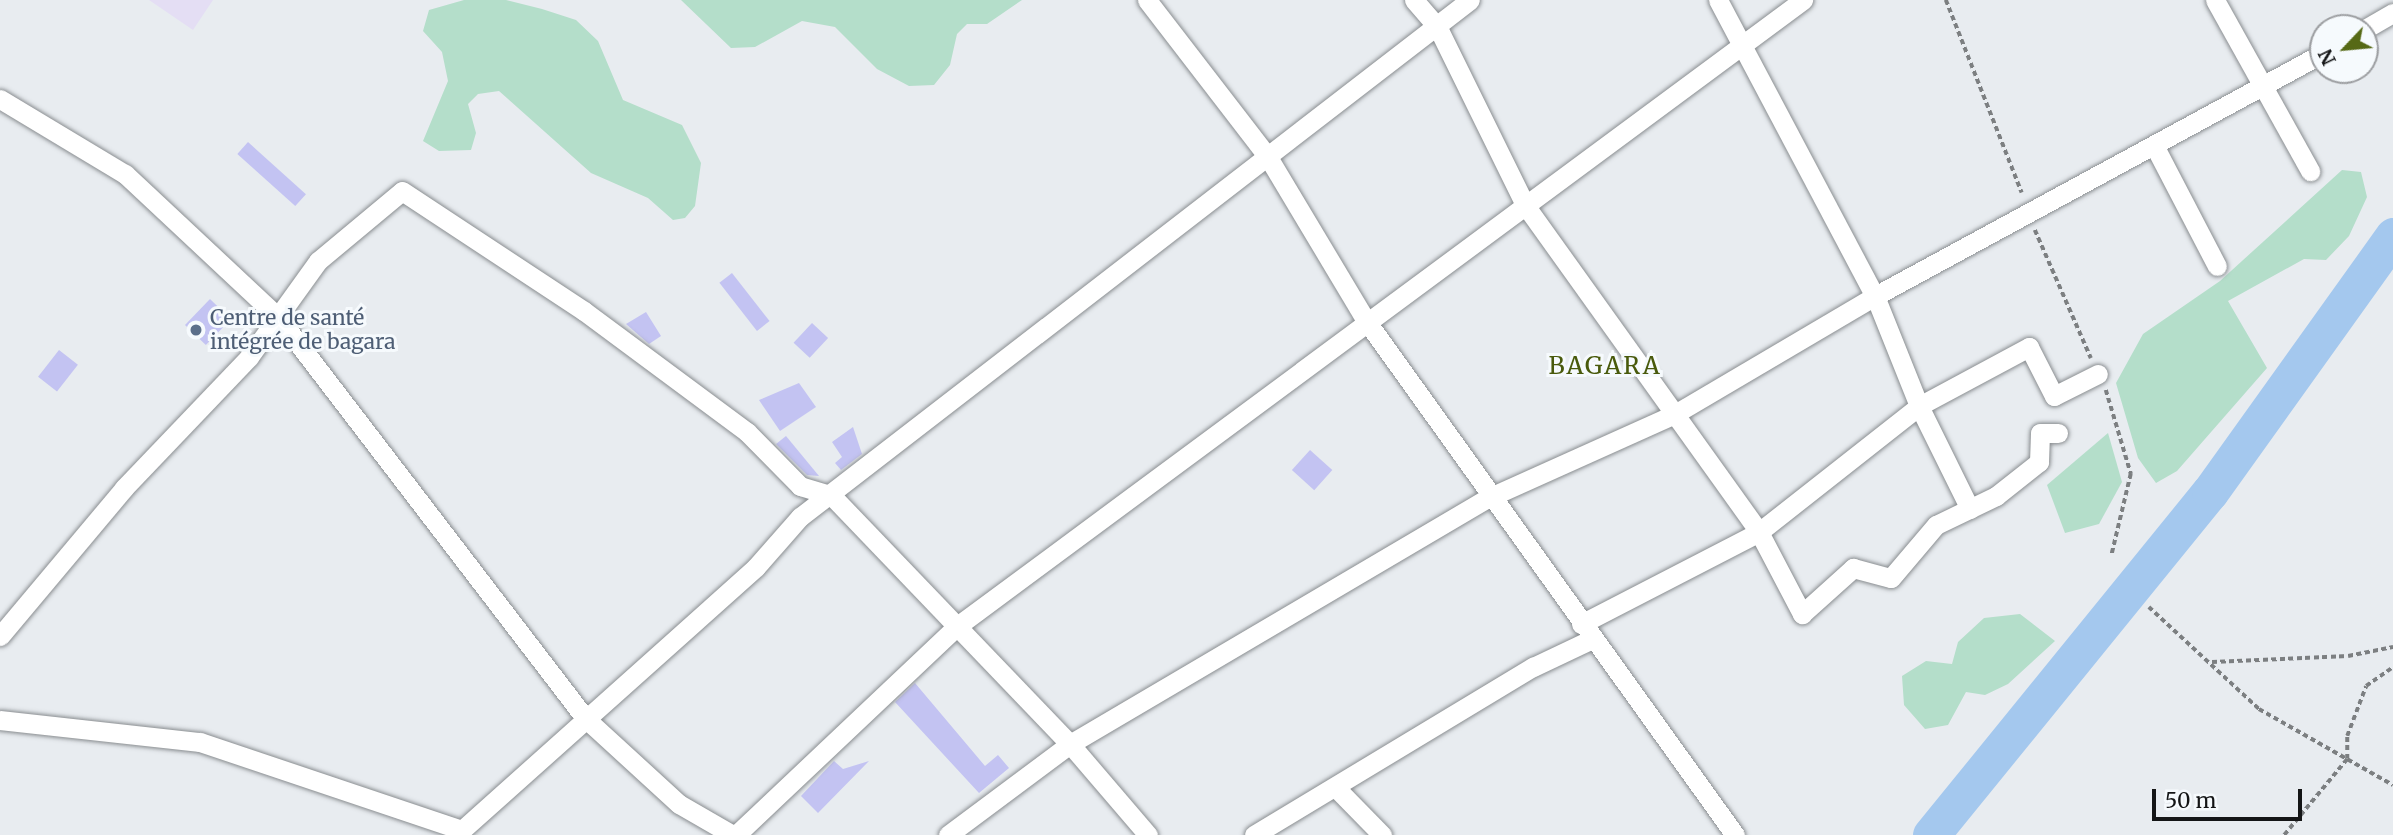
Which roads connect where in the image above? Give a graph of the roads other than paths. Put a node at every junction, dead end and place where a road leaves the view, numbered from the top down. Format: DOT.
graph roads {
  1 [pos="1147,0"];
  2 [pos="1414,0"];
  3 [pos="1470,0"];
  4 [pos="1718,0"];
  5 [pos="1803,0"];
  6 [pos="2215,0"];
  7 [pos="1437,26"];
  8 [pos="1745,43"];
  9 [pos="2309,61"];
  10 [pos="2263,87"];
  11 [pos="0,99"];
  12 [pos="2155,147"];
  13 [pos="1268,157"];
  14 [pos="2310,171"];
  15 [pos="1525,205"];
  16 [pos="2217,266"];
  17 [pos="1875,296"];
  18 [pos="278,317"];
  19 [pos="1365,319"];
  20 [pos="2098,374"];
  21 [pos="1919,406"];
  22 [pos="1673,415"];
  23 [pos="2057,433"];
  24 [pos="832,496"];
  25 [pos="1488,498"];
  26 [pos="1970,509"];
  27 [pos="1759,532"];
  28 [pos="956,627"];
  29 [pos="1586,631"];
  30 [pos="0,636"];
  31 [pos="585,718"];
  32 [pos="0,720"];
  33 [pos="1070,744"];
  34 [pos="1336,788"];
  35 [pos="734,835"];
  36 [pos="948,835"];
  37 [pos="1148,835"];
  38 [pos="1254,835"];
  39 [pos="1382,835"];
  40 [pos="1735,835"];
  1 -- 13 [label="street"];
  2 -- 7 [label="street"];
  3 -- 7 [label="street"];
  4 -- 8 [label="street"];
  5 -- 8 [label="street"];
  6 -- 10 [label="street"];
  7 -- 13 [label="street"];
  7 -- 15 [label="street"];
  8 -- 15 [label="street"];
  8 -- 17 [label="street"];
  9 -- 10 [label="street"];
  10 -- 12 [label="street"];
  10 -- 14 [label="street"];
  11 -- 18 [label="street"];
  12 -- 16 [label="street"];
  12 -- 17 [label="street"];
  13 -- 19 [label="street"];
  13 -- 24 [label="street"];
  15 -- 19 [label="street"];
  15 -- 22 [label="street"];
  17 -- 21 [label="street"];
  17 -- 22 [label="street"];
  18 -- 24 [label="street"];
  18 -- 30 [label="street"];
  18 -- 31 [label="street"];
  19 -- 25 [label="street"];
  19 -- 28 [label="street"];
  20 -- 21 [label="street"];
  21 -- 26 [label="street"];
  21 -- 27 [label="street"];
  22 -- 25 [label="street"];
  22 -- 27 [label="street"];
  23 -- 26 [label="street"];
  24 -- 28 [label="street"];
  24 -- 31 [label="street"];
  25 -- 29 [label="street"];
  25 -- 33 [label="street"];
  26 -- 27 [label="street"];
  27 -- 29 [label="street"];
  28 -- 33 [label="street"];
  28 -- 35 [label="street"];
  29 -- 34 [label="street"];
  29 -- 40 [label="street"];
  31 -- 32 [label="street"];
  31 -- 35 [label="street"];
  33 -- 36 [label="street"];
  33 -- 37 [label="street"];
  34 -- 38 [label="street"];
  34 -- 39 [label="street"];
}
